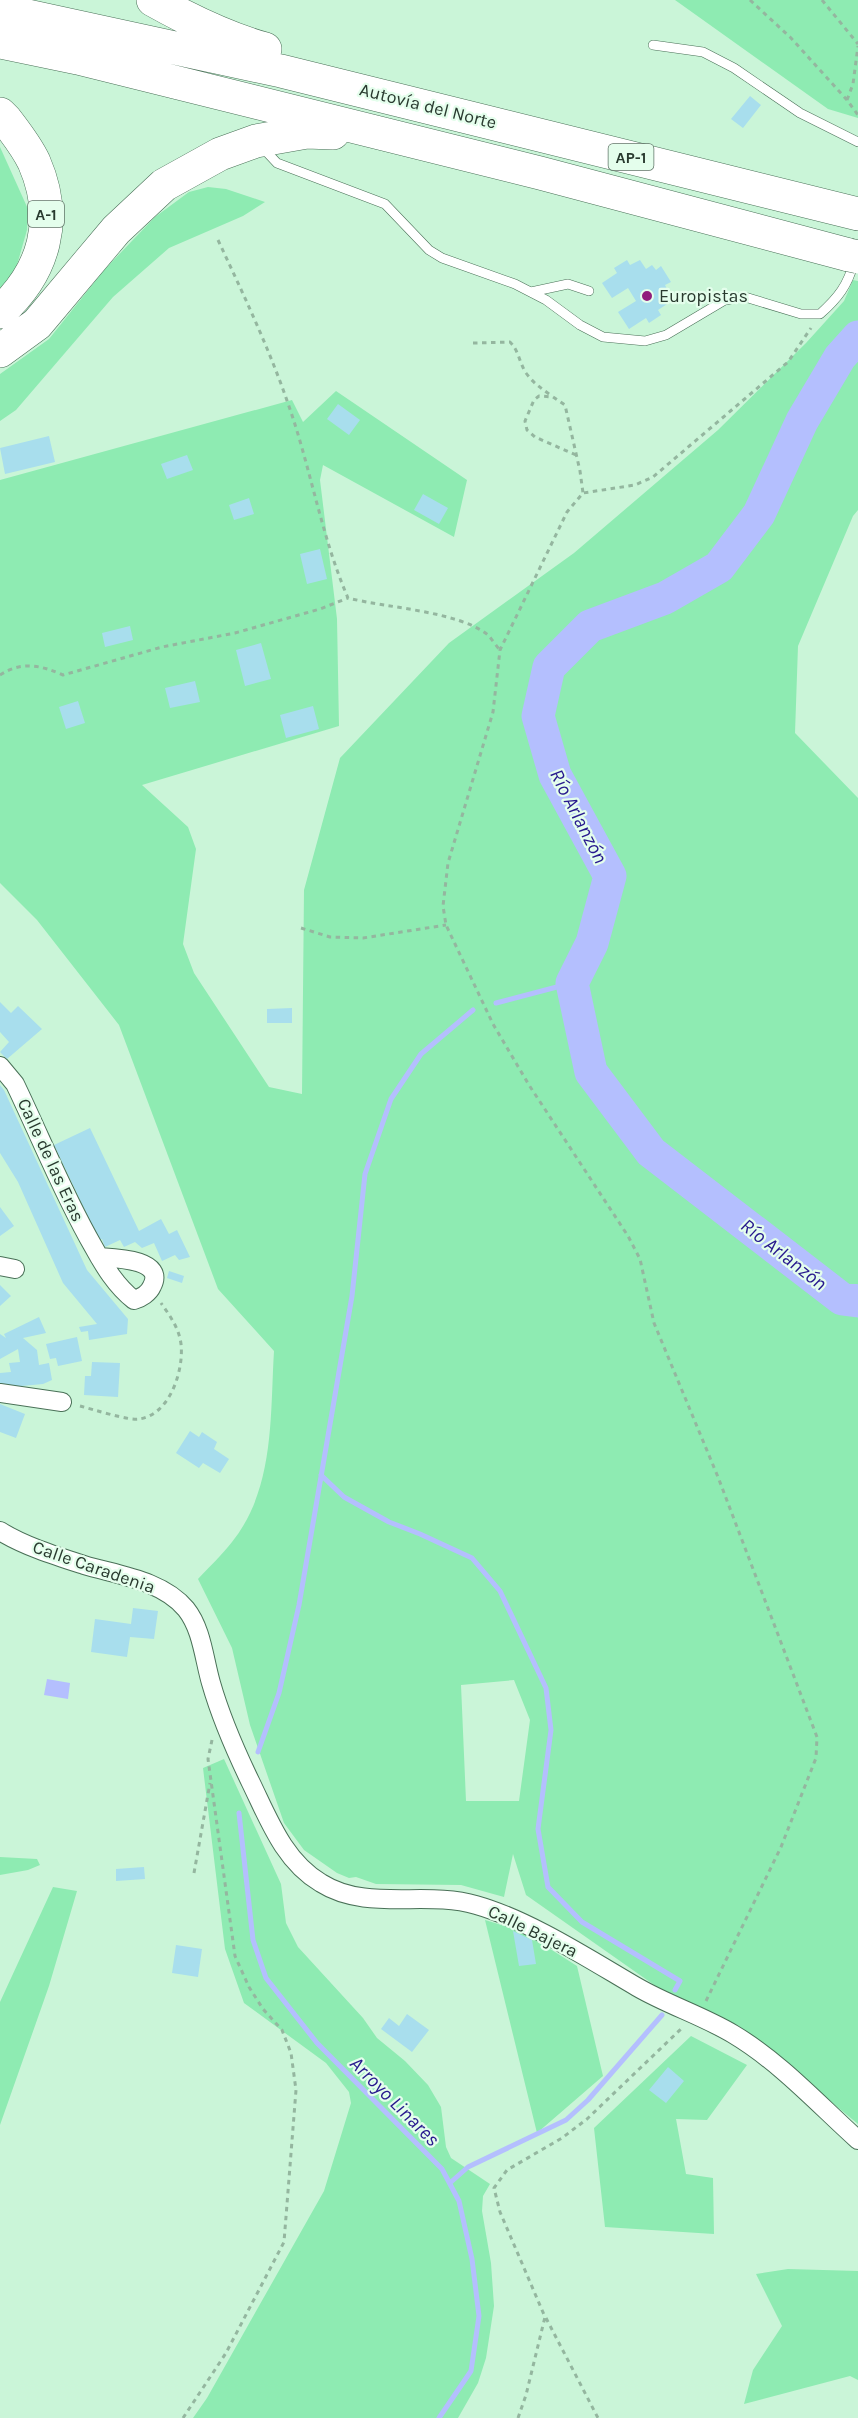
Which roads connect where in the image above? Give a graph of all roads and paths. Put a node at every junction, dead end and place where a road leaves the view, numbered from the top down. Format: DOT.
graph roads {
  1 [pos="153,0"];
  2 [pos="750,0"];
  3 [pos="822,0"];
  4 [pos="0,10"];
  5 [pos="0,42"];
  6 [pos="653,45"];
  7 [pos="858,45"];
  8 [pos="848,99"];
  9 [pos="410,101"];
  10 [pos="0,114"];
  11 [pos="858,115"];
  12 [pos="355,127"];
  13 [pos="256,141"];
  14 [pos="858,142"];
  15 [pos="855,213"];
  16 [pos="218,240"];
  17 [pos="855,253"];
  18 [pos="589,291"];
  19 [pos="531,292"];
  20 [pos="0,312"];
  21 [pos="820,314"];
  22 [pos="473,342"];
  23 [pos="0,351"];
  24 [pos="553,397"];
  25 [pos="576,455"];
  26 [pos="583,493"];
  27 [pos="348,598"];
  28 [pos="500,650"];
  29 [pos="0,675"];
  30 [pos="446,926"];
  31 [pos="301,928"];
  32 [pos="0,1066"];
  33 [pos="99,1257"];
  34 [pos="151,1289"];
  35 [pos="0,1393"];
  36 [pos="62,1402"];
  37 [pos="0,1531"];
  38 [pos="219,1710"];
  39 [pos="211,1779"];
  40 [pos="194,1873"];
  41 [pos="696,2015"];
  42 [pos="858,2140"];
  43 [pos="545,2317"];
  44 [pos="183,2418"];
  45 [pos="518,2418"];
  46 [pos="598,2418"];
  1 -- 9 [label="highway"];
  2 -- 8 [label="path"];
  3 -- 7 [label="path"];
  4 -- 9 [label="highway, Autovía del Norte / AP-1"];
  5 -- 12 [label="highway, Autovía del Norte / AP-1"];
  6 -- 14 [label="lane"];
  7 -- 8 [label="path"];
  8 -- 11 [label="path"];
  9 -- 15 [label="highway, Autovía del Norte / AP-1"];
  10 -- 20 [label="highway, A-1"];
  12 -- 13 [label="highway"];
  12 -- 17 [label="highway, Autovía del Norte / AP-1"];
  13 -- 19 [label="lane"];
  13 -- 23 [label="highway"];
  16 -- 27 [label="path"];
  17 -- 21 [label="lane"];
  18 -- 19 [label="lane"];
  19 -- 21 [label="lane"];
  21 -- 26 [label="path"];
  22 -- 24 [label="path"];
  24 -- 25 [label="path"];
  24 -- 25 [label="path"];
  25 -- 26 [label="path"];
  26 -- 28 [label="path"];
  27 -- 28 [label="path"];
  27 -- 29 [label="path"];
  28 -- 30 [label="path"];
  30 -- 31 [label="path"];
  30 -- 41 [label="path"];
  32 -- 33 [label="street, Calle de las Eras"];
  33 -- 34 [label="street"];
  33 -- 34 [label="street, Calle de las Eras"];
  34 -- 36 [label="path"];
  35 -- 36 [label="street"];
  37 -- 38 [label="street, Calle Caradenia"];
  38 -- 39 [label="path"];
  38 -- 41 [label="street, Calle Bajera"];
  39 -- 40 [label="path"];
  39 -- 44 [label="path"];
  41 -- 42 [label="street, Calle Bajera"];
  41 -- 43 [label="path"];
  43 -- 45 [label="path"];
  43 -- 46 [label="path"];
}
